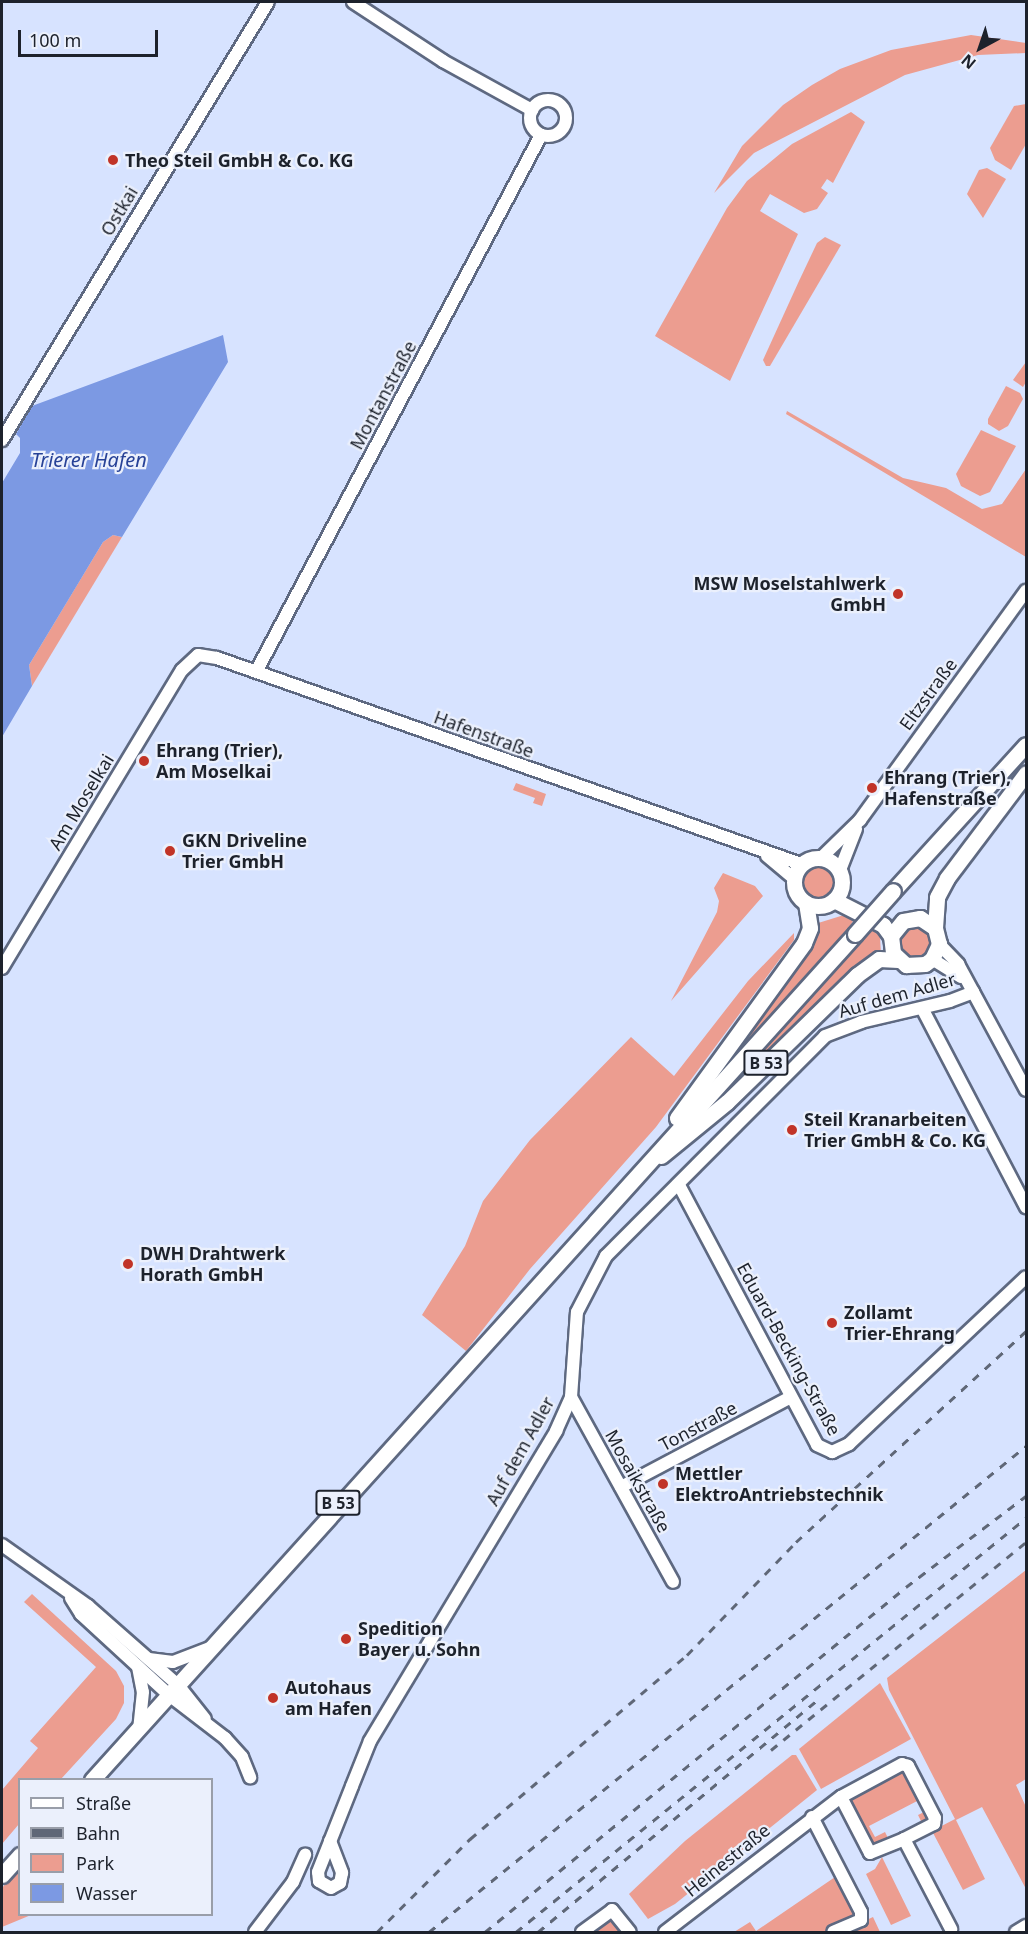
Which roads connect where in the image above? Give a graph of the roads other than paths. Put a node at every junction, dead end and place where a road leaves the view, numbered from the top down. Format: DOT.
graph roads {
  1 [pos="268,2"];
  2 [pos="353,2"];
  3 [pos="532,110"];
  4 [pos="541,135"];
  5 [pos="2,440"];
  6 [pos="1026,591"];
  7 [pos="194,657"];
  8 [pos="256,672"];
  9 [pos="1026,745"];
  10 [pos="1026,773"];
  11 [pos="860,820"];
  12 [pos="762,851"];
  13 [pos="822,857"];
  14 [pos="801,864"];
  15 [pos="841,876"];
  16 [pos="794,879"];
  17 [pos="834,900"];
  18 [pos="806,903"];
  19 [pos="903,921"];
  20 [pos="935,928"];
  21 [pos="891,936"];
  22 [pos="939,944"];
  23 [pos="932,959"];
  24 [pos="898,960"];
  25 [pos="2,968"];
  26 [pos="973,992"];
  27 [pos="922,1008"];
  28 [pos="1026,1090"];
  29 [pos="648,1161"];
  30 [pos="634,1176"];
  31 [pos="679,1185"];
  32 [pos="1026,1207"];
  33 [pos="1026,1277"];
  34 [pos="571,1397"];
  35 [pos="791,1397"];
  36 [pos="621,1487"];
  37 [pos="2,1545"];
  38 [pos="673,1582"];
  39 [pos="71,1597"];
  40 [pos="210,1648"];
  41 [pos="148,1659"];
  42 [pos="137,1666"];
  43 [pos="173,1690"];
  44 [pos="139,1728"];
  45 [pos="250,1777"];
  46 [pos="93,1778"];
  47 [pos="841,1797"];
  48 [pos="812,1816"];
  49 [pos="904,1839"];
  50 [pos="330,1841"];
  51 [pos="305,1855"];
  52 [pos="18,1857"];
  53 [pos="2,1875"];
  54 [pos="1026,1926"];
  55 [pos="951,1929"];
  56 [pos="255,1932"];
  57 [pos="582,1932"];
  58 [pos="630,1932"];
  59 [pos="665,1932"];
  60 [pos="833,1932"];
  61 [pos="1016,1932"];
  1 -- 5 [label="street, Ostkai"];
  2 -- 3 [label="street"];
  3 -- 4 [label="street"];
  3 -- 4 [label="street"];
  4 -- 8 [label="street, Montanstraße"];
  6 -- 11 [label="street, Eltzstraße"];
  7 -- 8 [label="street, Hafenstraße"];
  7 -- 25 [label="street, Am Moselkai"];
  8 -- 12 [label="street, Hafenstraße"];
  9 -- 29 [label="main road, B 53, bridge"];
  10 -- 20 [label="main road"];
  11 -- 13 [label="street, Eltzstraße"];
  11 -- 15 [label="street, Eltzstraße"];
  12 -- 14 [label="street, Hafenstraße"];
  12 -- 16 [label="street, Hafenstraße"];
  13 -- 14 [label="main road"];
  13 -- 15 [label="main road"];
  14 -- 16 [label="main road"];
  15 -- 17 [label="main road"];
  15 -- 19 [label="main road"];
  16 -- 18 [label="main road, B 53"];
  17 -- 18 [label="main road"];
  17 -- 21 [label="main road"];
  18 -- 29 [label="main road, B 53"];
  19 -- 20 [label="main road"];
  19 -- 21 [label="main road"];
  20 -- 22 [label="main road"];
  21 -- 24 [label="main road"];
  22 -- 23 [label="main road"];
  22 -- 26 [label="street"];
  23 -- 24 [label="main road, B 53"];
  23 -- 26 [label="street"];
  24 -- 30 [label="main road, B 53"];
  26 -- 27 [label="street, Auf dem Adler"];
  26 -- 28 [label="street"];
  27 -- 31 [label="street, Auf dem Adler"];
  27 -- 32 [label="street"];
  29 -- 30 [label="main road, B 53"];
  30 -- 40 [label="main road, B 53"];
  31 -- 34 [label="street, Auf dem Adler"];
  31 -- 35 [label="street, Eduard-Becking-Straße"];
  33 -- 35 [label="street, Eduard-Becking-Straße"];
  34 -- 36 [label="street, Mosaikstraße"];
  34 -- 50 [label="street, Auf dem Adler"];
  35 -- 36 [label="street, Tonstraße"];
  36 -- 38 [label="street, Mosaikstraße"];
  37 -- 39 [label="street"];
  39 -- 41 [label="street"];
  39 -- 42 [label="street"];
  40 -- 41 [label="street"];
  40 -- 43 [label="main road, B 53"];
  41 -- 43 [label="street"];
  42 -- 43 [label="street"];
  42 -- 44 [label="street"];
  43 -- 44 [label="main road, B 53"];
  43 -- 45 [label="street"];
  44 -- 46 [label="main road, B 53"];
  47 -- 48 [label="street, Heinestraße"];
  47 -- 49 [label="street"];
  47 -- 49 [label="street, Heinestraße"];
  48 -- 59 [label="street, Heinestraße"];
  48 -- 60 [label="street"];
  49 -- 55 [label="street"];
  51 -- 56 [label="street"];
  52 -- 53 [label="main road"];
  54 -- 61 [label="street"];
  57 -- 58 [label="street"];
}
